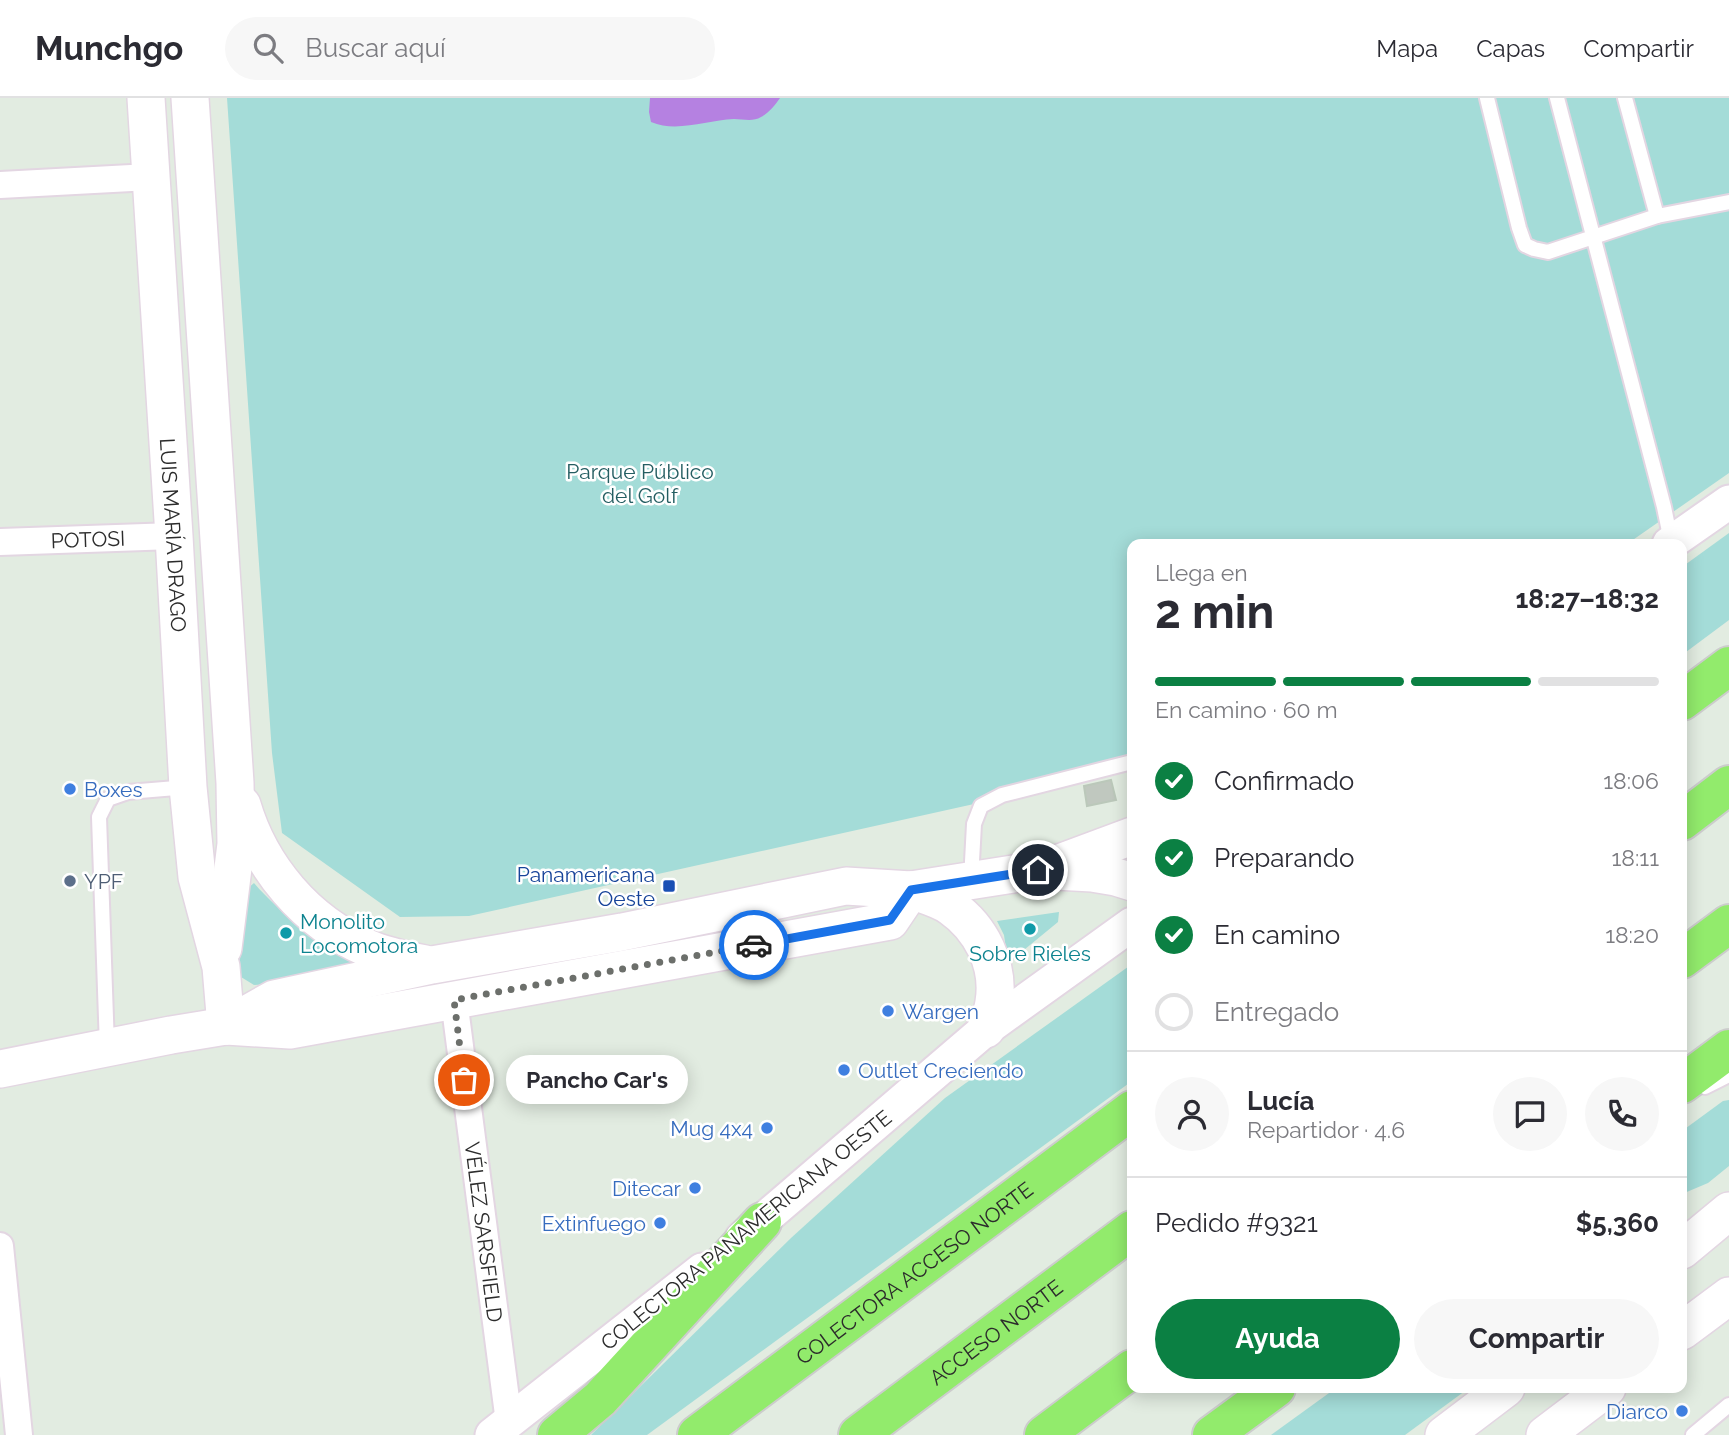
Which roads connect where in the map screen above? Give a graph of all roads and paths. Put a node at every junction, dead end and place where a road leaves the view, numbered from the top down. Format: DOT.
graph roads {
  1 [pos="146,98"];
  2 [pos="190,98"];
  3 [pos="1487,98"];
  4 [pos="1557,98"];
  5 [pos="1625,98"];
  6 [pos="150,177"];
  7 [pos="0,185"];
  8 [pos="1729,202"];
  9 [pos="1657,216"];
  10 [pos="1594,238"];
  11 [pos="1729,502"];
  12 [pos="174,536"];
  13 [pos="1669,539"];
  14 [pos="1676,539"];
  15 [pos="0,542"];
  16 [pos="1729,666"];
  17 [pos="1687,695"];
  18 [pos="1127,763"];
  19 [pos="235,783"];
  20 [pos="1729,785"];
  21 [pos="188,788"];
  22 [pos="1687,817"];
  23 [pos="1127,838"];
  24 [pos="1038,870"];
  25 [pos="1127,880"];
  26 [pos="971,881"];
  27 [pos="911,890"];
  28 [pos="1729,924"];
  29 [pos="1127,929"];
  30 [pos="1687,955"];
  31 [pos="432,965"];
  32 [pos="221,967"];
  33 [pos="454,1000"];
  34 [pos="226,1026"];
  35 [pos="986,1028"];
  36 [pos="107,1049"];
  37 [pos="1729,1049"];
  38 [pos="0,1069"];
  39 [pos="1729,1075"];
  40 [pos="1687,1080"];
  41 [pos="1687,1096"];
  42 [pos="1127,1114"];
  43 [pos="1729,1212"];
  44 [pos="762,1222"];
  45 [pos="1127,1234"];
  46 [pos="0,1246"];
  47 [pos="1687,1246"];
  48 [pos="1729,1296"];
  49 [pos="1687,1323"];
  50 [pos="1127,1373"];
  51 [pos="1269,1393"];
  52 [pos="1499,1393"];
  53 [pos="1600,1393"];
  54 [pos="1729,1405"];
  55 [pos="501,1429"];
  56 [pos="19,1435"];
  57 [pos="557,1435"];
  58 [pos="697,1435"];
  59 [pos="858,1435"];
  60 [pos="1044,1435"];
  61 [pos="1212,1435"];
  62 [pos="1444,1435"];
  63 [pos="1545,1435"];
  64 [pos="1693,1435"];
  1 -- 6 [label="main road, LUIS MARÍA DRAGO"];
  2 -- 19 [label="main road, LUIS MARÍA DRAGO"];
  3 -- 10 [label="lane"];
  4 -- 10 [label="lane"];
  5 -- 9 [label="lane"];
  6 -- 7 [label="street"];
  6 -- 12 [label="main road, LUIS MARÍA DRAGO"];
  8 -- 9 [label="lane"];
  9 -- 10 [label="lane"];
  10 -- 13 [label="lane"];
  11 -- 14 [label="street"];
  12 -- 15 [label="street, POTOSI"];
  12 -- 21 [label="main road, LUIS MARÍA DRAGO"];
  16 -- 17 [label="highway"];
  18 -- 26 [label="lane"];
  19 -- 31 [label="main road"];
  19 -- 32 [label="main road, LUIS MARÍA DRAGO"];
  20 -- 22 [label="highway"];
  21 -- 32 [label="main road, LUIS MARÍA DRAGO"];
  21 -- 36 [label="lane"];
  23 -- 24 [label="main road"];
  24 -- 25 [label="main road"];
  24 -- 26 [label="main road"];
  26 -- 27 [label="main road"];
  27 -- 31 [label="main road"];
  27 -- 33 [label="main road"];
  27 -- 35 [label="main road"];
  28 -- 30 [label="highway"];
  29 -- 35 [label="street, COLECTORA PANAMERICANA OESTE"];
  31 -- 34 [label="main road"];
  32 -- 34 [label="main road, LUIS MARÍA DRAGO"];
  33 -- 34 [label="main road"];
  33 -- 55 [label="street, VÉLEZ SARSFIELD"];
  34 -- 36 [label="main road"];
  35 -- 44 [label="street, COLECTORA PANAMERICANA OESTE"];
  36 -- 38 [label="main road"];
  37 -- 40 [label="highway"];
  39 -- 41 [label="lane"];
  42 -- 58 [label="highway, COLECTORA ACCESO NORTE"];
  43 -- 47 [label="main road"];
  44 -- 55 [label="street, COLECTORA PANAMERICANA OESTE"];
  44 -- 57 [label="highway"];
  45 -- 59 [label="highway, ACCESO NORTE"];
  46 -- 56 [label="street"];
  48 -- 49 [label="main road"];
  50 -- 60 [label="highway"];
  51 -- 61 [label="highway"];
  52 -- 62 [label="main road"];
  53 -- 63 [label="main road"];
  54 -- 64 [label="lane"];
}
